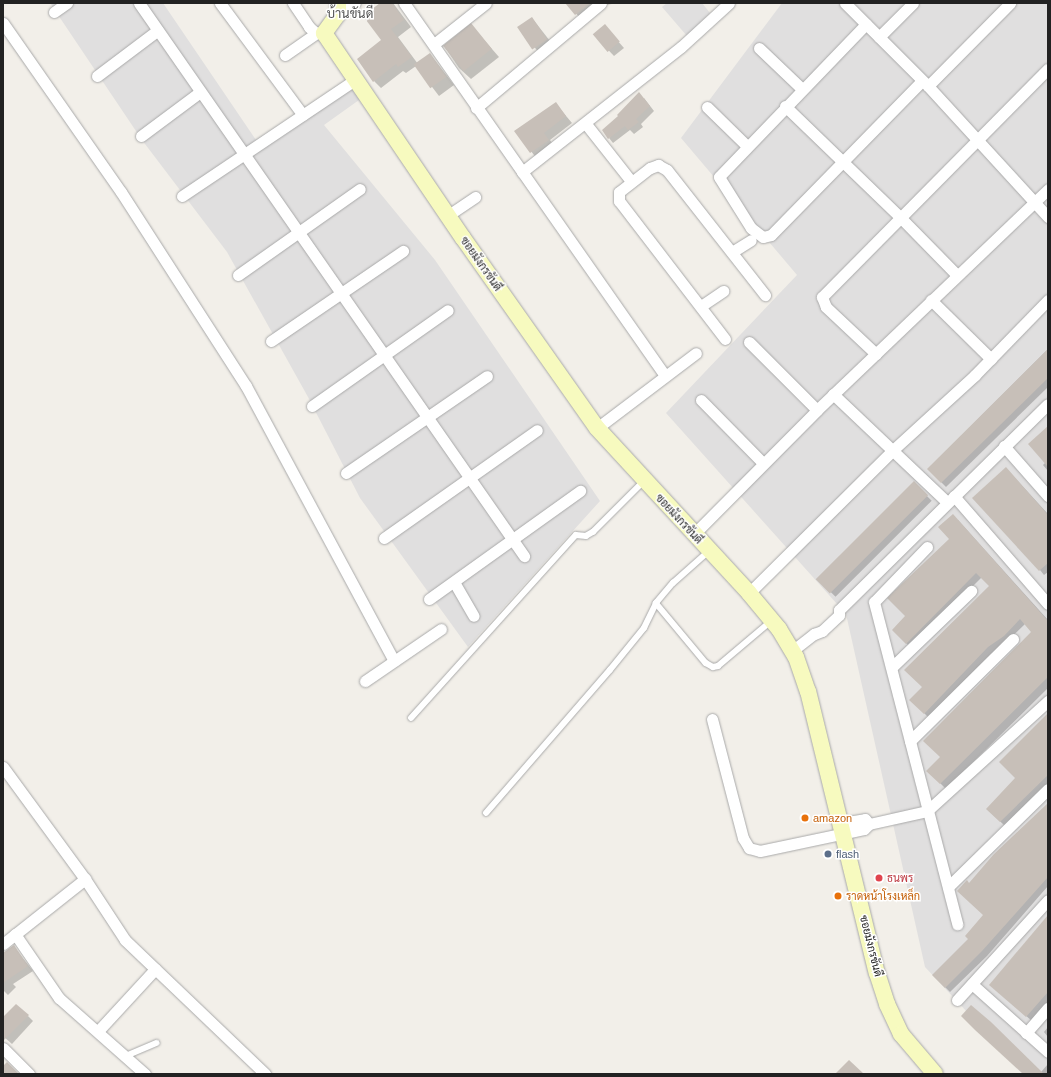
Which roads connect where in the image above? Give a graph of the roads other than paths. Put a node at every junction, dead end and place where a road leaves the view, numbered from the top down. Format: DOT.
graph roads {
  1 [pos="67,3"];
  2 [pos="139,3"];
  3 [pos="220,3"];
  4 [pos="293,3"];
  5 [pos="355,3"];
  6 [pos="404,3"];
  7 [pos="486,3"];
  8 [pos="601,3"];
  9 [pos="729,3"];
  10 [pos="845,3"];
  11 [pos="913,3"];
  12 [pos="1010,3"];
  13 [pos="338,9"];
  14 [pos="54,12"];
  15 [pos="3,23"];
  16 [pos="866,24"];
  17 [pos="158,30"];
  18 [pos="320,33"];
  19 [pos="879,37"];
  20 [pos="434,44"];
  21 [pos="760,48"];
  22 [pos="285,55"];
  23 [pos="1048,69"];
  24 [pos="97,76"];
  25 [pos="356,79"];
  26 [pos="925,83"];
  27 [pos="802,89"];
  28 [pos="200,92"];
  29 [pos="785,106"];
  30 [pos="708,107"];
  31 [pos="476,108"];
  32 [pos="303,115"];
  33 [pos="586,124"];
  34 [pos="141,136"];
  35 [pos="979,141"];
  36 [pos="747,146"];
  37 [pos="244,156"];
  38 [pos="844,162"];
  39 [pos="522,172"];
  40 [pos="631,181"];
  41 [pos="360,189"];
  42 [pos="1048,189"];
  43 [pos="182,196"];
  44 [pos="475,197"];
  45 [pos="1033,202"];
  46 [pos="448,216"];
  47 [pos="900,217"];
  48 [pos="1048,217"];
  49 [pos="299,232"];
  50 [pos="751,240"];
  51 [pos="403,251"];
  52 [pos="732,252"];
  53 [pos="238,275"];
  54 [pos="957,275"];
  55 [pos="723,291"];
  56 [pos="342,294"];
  57 [pos="765,295"];
  58 [pos="931,300"];
  59 [pos="1048,300"];
  60 [pos="701,306"];
  61 [pos="448,310"];
  62 [pos="725,340"];
  63 [pos="271,341"];
  64 [pos="749,342"];
  65 [pos="696,354"];
  66 [pos="876,354"];
  67 [pos="384,356"];
  68 [pos="991,358"];
  69 [pos="487,376"];
  70 [pos="665,376"];
  71 [pos="833,394"];
  72 [pos="701,400"];
  73 [pos="1048,404"];
  74 [pos="312,406"];
  75 [pos="817,410"];
  76 [pos="427,416"];
  77 [pos="597,428"];
  78 [pos="537,430"];
  79 [pos="1004,446"];
  80 [pos="894,449"];
  81 [pos="763,463"];
  82 [pos="346,473"];
  83 [pos="471,478"];
  84 [pos="644,481"];
  85 [pos="580,491"];
  86 [pos="1048,496"];
  87 [pos="950,499"];
  88 [pos="694,534"];
  89 [pos="384,538"];
  90 [pos="514,541"];
  91 [pos="927,547"];
  92 [pos="709,551"];
  93 [pos="524,556"];
  94 [pos="454,582"];
  95 [pos="971,591"];
  96 [pos="748,593"];
  97 [pos="429,599"];
  98 [pos="656,602"];
  99 [pos="1048,604"];
  100 [pos="474,616"];
  101 [pos="772,620"];
  102 [pos="441,629"];
  103 [pos="1014,640"];
  104 [pos="792,651"];
  105 [pos="394,661"];
  106 [pos="892,667"];
  107 [pos="365,681"];
  108 [pos="1048,701"];
  109 [pos="411,718"];
  110 [pos="712,719"];
  111 [pos="910,741"];
  112 [pos="3,767"];
  113 [pos="1048,789"];
  114 [pos="927,811"];
  115 [pos="486,813"];
  116 [pos="841,828"];
  117 [pos="85,879"];
  118 [pos="948,887"];
  119 [pos="1048,900"];
  120 [pos="958,924"];
  121 [pos="15,934"];
  122 [pos="3,944"];
  123 [pos="155,969"];
  124 [pos="972,984"];
  125 [pos="957,1000"];
  126 [pos="1048,1008"];
  127 [pos="98,1030"];
  128 [pos="1026,1033"];
  129 [pos="156,1043"];
  130 [pos="3,1048"];
  131 [pos="1048,1052"];
  132 [pos="126,1056"];
  133 [pos="29,1074"];
  134 [pos="145,1074"];
  135 [pos="265,1074"];
  136 [pos="935,1074"];
  1 -- 14 [label="street"];
  2 -- 17 [label="street"];
  3 -- 32 [label="street"];
  4 -- 18 [label="street"];
  5 -- 13 [label="street"];
  6 -- 20 [label="street"];
  7 -- 20 [label="street"];
  8 -- 31 [label="street"];
  9 -- 33 [label="street"];
  10 -- 16 [label="street"];
  11 -- 19 [label="street"];
  12 -- 26 [label="street"];
  13 -- 18 [label="street"];
  15 -- 105 [label="street"];
  16 -- 19 [label="street"];
  16 -- 27 [label="street"];
  17 -- 24 [label="street"];
  17 -- 28 [label="street"];
  18 -- 22 [label="street"];
  18 -- 25 [label="street, ซอยมังกรขันดี"];
  19 -- 26 [label="street"];
  20 -- 31 [label="street"];
  21 -- 27 [label="street"];
  23 -- 35 [label="street"];
  25 -- 32 [label="street"];
  25 -- 46 [label="street, ซอยมังกรขันดี"];
  26 -- 35 [label="street"];
  26 -- 38 [label="street"];
  27 -- 29 [label="street"];
  28 -- 34 [label="street"];
  28 -- 37 [label="street"];
  29 -- 36 [label="street"];
  29 -- 38 [label="street"];
  30 -- 36 [label="street"];
  31 -- 39 [label="street"];
  32 -- 37 [label="street"];
  33 -- 39 [label="street"];
  33 -- 40 [label="street"];
  35 -- 45 [label="street"];
  35 -- 47 [label="street"];
  36 -- 38 [label="street"];
  37 -- 43 [label="street"];
  37 -- 49 [label="street"];
  38 -- 47 [label="street"];
  39 -- 70 [label="street"];
  40 -- 52 [label="street"];
  40 -- 60 [label="street"];
  41 -- 49 [label="street"];
  42 -- 45 [label="street"];
  44 -- 46 [label="street"];
  45 -- 48 [label="street"];
  45 -- 54 [label="street"];
  46 -- 77 [label="street, ซอยมังกรขันดี"];
  47 -- 54 [label="street"];
  47 -- 66 [label="street"];
  49 -- 53 [label="street"];
  49 -- 56 [label="street"];
  50 -- 52 [label="street"];
  51 -- 56 [label="street"];
  52 -- 57 [label="street"];
  54 -- 58 [label="street"];
  55 -- 60 [label="street"];
  56 -- 63 [label="street"];
  56 -- 67 [label="street"];
  58 -- 66 [label="street"];
  58 -- 68 [label="street"];
  59 -- 68 [label="street"];
  60 -- 62 [label="street"];
  61 -- 67 [label="street"];
  64 -- 75 [label="street"];
  65 -- 70 [label="street"];
  66 -- 71 [label="street"];
  67 -- 74 [label="street"];
  67 -- 76 [label="street"];
  68 -- 80 [label="street"];
  69 -- 76 [label="street"];
  70 -- 77 [label="street"];
  71 -- 75 [label="street"];
  71 -- 80 [label="street"];
  72 -- 81 [label="street"];
  73 -- 79 [label="street"];
  75 -- 81 [label="street"];
  76 -- 82 [label="street"];
  76 -- 83 [label="street"];
  77 -- 84 [label="street, ซอยมังกรขันดี"];
  78 -- 83 [label="street"];
  79 -- 86 [label="street"];
  79 -- 87 [label="street"];
  80 -- 87 [label="street"];
  80 -- 96 [label="street"];
  81 -- 88 [label="street"];
  83 -- 89 [label="street"];
  83 -- 90 [label="street"];
  84 -- 88 [label="street, ซอยมังกรขันดี"];
  84 -- 109 [label="lane"];
  85 -- 90 [label="street"];
  87 -- 99 [label="street"];
  87 -- 104 [label="street"];
  88 -- 92 [label="street, ซอยมังกรขันดี"];
  90 -- 93 [label="street"];
  90 -- 94 [label="street"];
  91 -- 106 [label="street"];
  92 -- 96 [label="street, ซอยมังกรขันดี"];
  92 -- 98 [label="lane"];
  94 -- 97 [label="street"];
  94 -- 100 [label="street"];
  95 -- 106 [label="street"];
  96 -- 101 [label="street, ซอยมังกรขันดี"];
  98 -- 101 [label="lane"];
  98 -- 115 [label="lane"];
  101 -- 104 [label="street, ซอยมังกรขันดี"];
  102 -- 105 [label="street"];
  103 -- 111 [label="street"];
  104 -- 116 [label="street, ซอยมังกรขันดี"];
  105 -- 107 [label="street"];
  106 -- 111 [label="street"];
  108 -- 114 [label="street"];
  110 -- 116 [label="street"];
  111 -- 114 [label="street"];
  112 -- 117 [label="street"];
  113 -- 118 [label="street"];
  114 -- 116 [label="street"];
  114 -- 118 [label="street"];
  116 -- 136 [label="street, ซอยมังกรขันดี"];
  117 -- 121 [label="street"];
  117 -- 123 [label="street"];
  118 -- 120 [label="street"];
  119 -- 124 [label="street"];
  121 -- 122 [label="street"];
  121 -- 127 [label="street"];
  123 -- 127 [label="street"];
  123 -- 135 [label="street"];
  124 -- 125 [label="street"];
  124 -- 128 [label="street"];
  126 -- 128 [label="street"];
  127 -- 132 [label="street"];
  128 -- 131 [label="street"];
  129 -- 132 [label="lane"];
  130 -- 133 [label="street"];
  132 -- 134 [label="street"];
}
